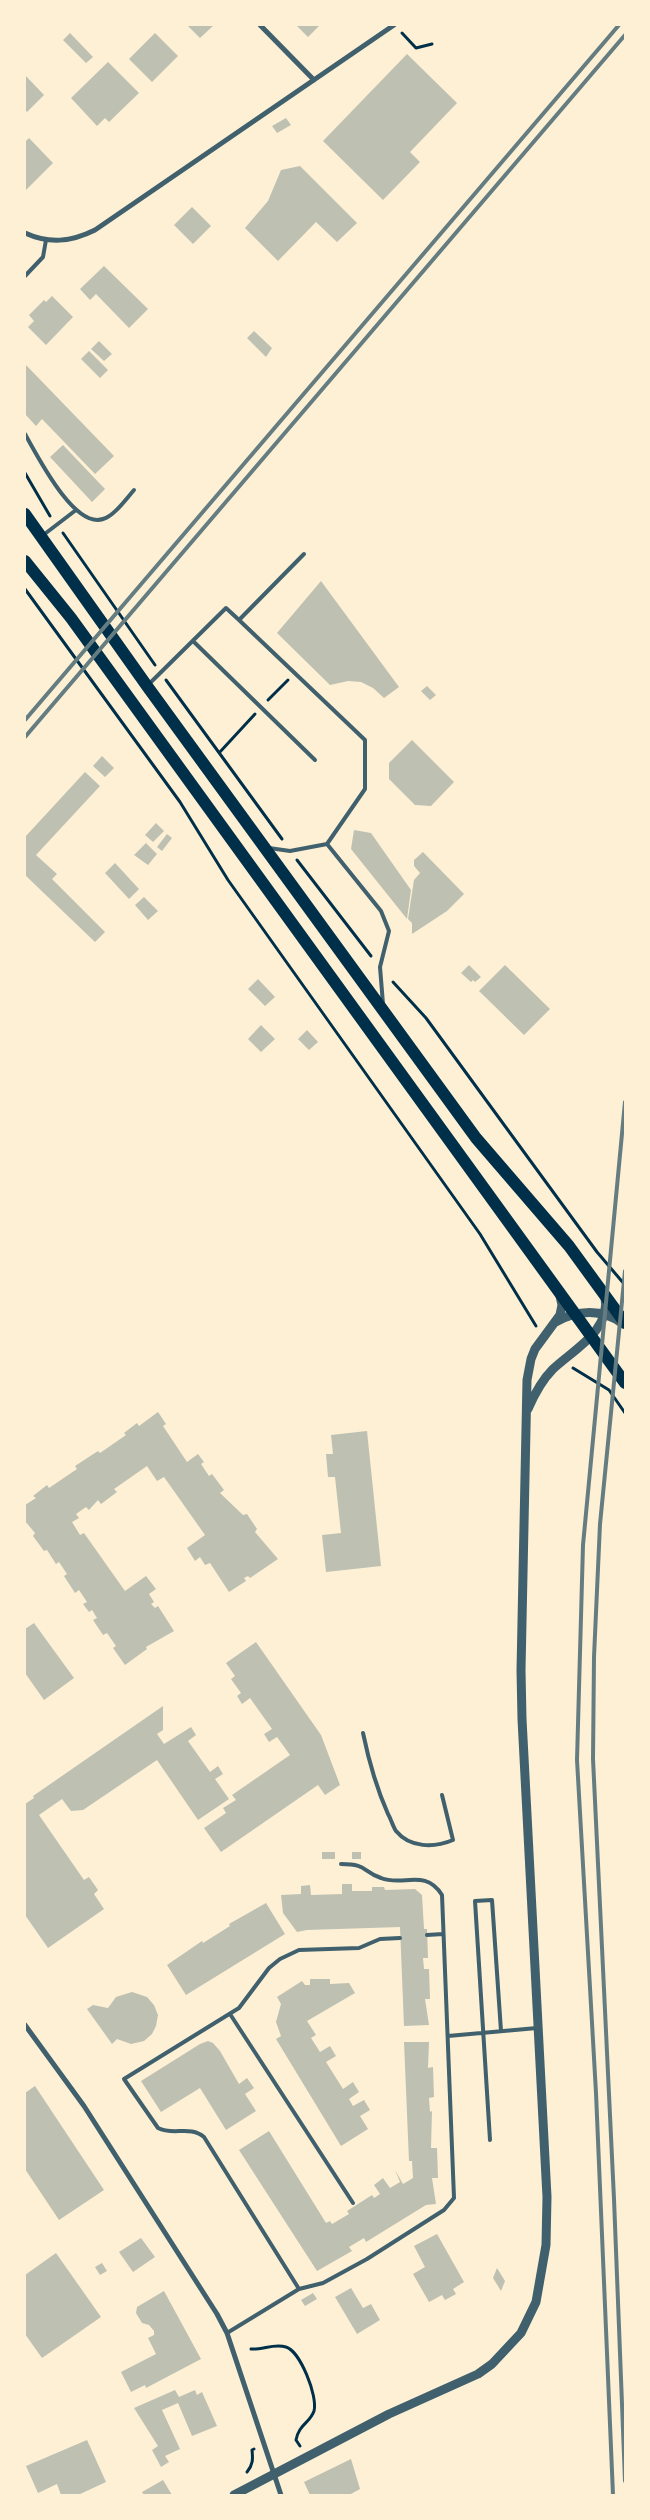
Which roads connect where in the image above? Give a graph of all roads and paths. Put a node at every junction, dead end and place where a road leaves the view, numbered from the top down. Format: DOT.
graph roads {
  1 [pos="260,25"];
  2 [pos="394,25"];
  3 [pos="402,33"];
  4 [pos="432,44"];
  5 [pos="314,80"];
  6 [pos="25,233"];
  7 [pos="46,240"];
  8 [pos="25,276"];
  9 [pos="25,434"];
  10 [pos="25,473"];
  11 [pos="134,490"];
  12 [pos="76,510"];
  13 [pos="25,514"];
  14 [pos="57,525"];
  15 [pos="40,537"];
  16 [pos="304,554"];
  17 [pos="25,561"];
  18 [pos="25,589"];
  19 [pos="240,620"];
  20 [pos="194,642"];
  21 [pos="162,674"];
  22 [pos="147,686"];
  23 [pos="315,760"];
  24 [pos="326,844"];
  25 [pos="264,848"];
  26 [pos="290,851"];
  27 [pos="380,967"];
  28 [pos="384,1012"];
  29 [pos="625,1286"];
  30 [pos="559,1293"];
  31 [pos="604,1294"];
  32 [pos="574,1314"];
  33 [pos="605,1315"];
  34 [pos="555,1322"];
  35 [pos="625,1324"];
  36 [pos="544,1335"];
  37 [pos="591,1336"];
  38 [pos="565,1359"];
  39 [pos="625,1383"];
  40 [pos="625,1413"];
  41 [pos="527,1414"];
  42 [pos="363,1733"];
  43 [pos="442,1795"];
  44 [pos="341,1864"];
  45 [pos="443,1934"];
  46 [pos="427,1935"];
  47 [pos="400,1938"];
  48 [pos="230,2014"];
  49 [pos="25,2025"];
  50 [pos="539,2027"];
  51 [pos="501,2031"];
  52 [pos="484,2032"];
  53 [pos="448,2036"];
  54 [pos="490,2140"];
  55 [pos="353,2203"];
  56 [pos="300,2289"];
  57 [pos="227,2333"];
  58 [pos="251,2349"];
  59 [pos="266,2443"];
  60 [pos="301,2446"];
  61 [pos="274,2474"];
  62 [pos="241,2478"];
  63 [pos="234,2495"];
  64 [pos="281,2495"];
  1 -- 5 [label="street"];
  2 -- 5 [label="street"];
  3 -- 4 [label="path"];
  5 -- 7 [label="street"];
  6 -- 7 [label="street"];
  7 -- 8 [label="lane"];
  9 -- 12 [label="lane"];
  10 -- 14 [label="path"];
  11 -- 12 [label="lane"];
  12 -- 14 [label="lane"];
  13 -- 15 [label="main road"];
  14 -- 15 [label="lane"];
  14 -- 21 [label="path"];
  15 -- 22 [label="main road"];
  16 -- 19 [label="lane"];
  17 -- 30 [label="main road"];
  18 -- 36 [label="path"];
  19 -- 20 [label="lane"];
  19 -- 24 [label="lane"];
  20 -- 21 [label="lane"];
  20 -- 23 [label="lane"];
  21 -- 22 [label="lane"];
  21 -- 26 [label="path"];
  22 -- 25 [label="main road"];
  24 -- 26 [label="lane"];
  24 -- 27 [label="lane"];
  25 -- 26 [label="lane"];
  25 -- 28 [label="main road"];
  26 -- 27 [label="path"];
  27 -- 28 [label="lane"];
  27 -- 29 [label="path"];
  28 -- 31 [label="main road"];
  30 -- 32 [label="main road"];
  30 -- 34 [label="street"];
  31 -- 33 [label="street"];
  31 -- 35 [label="main road"];
  32 -- 33 [label="street"];
  32 -- 34 [label="street"];
  32 -- 37 [label="main road"];
  33 -- 35 [label="street"];
  33 -- 37 [label="street"];
  34 -- 36 [label="street"];
  36 -- 41 [label="street"];
  37 -- 38 [label="street"];
  37 -- 39 [label="main road"];
  38 -- 40 [label="path"];
  38 -- 41 [label="street"];
  41 -- 50 [label="street"];
  42 -- 43 [label="lane"];
  44 -- 45 [label="lane"];
  45 -- 46 [label="lane"];
  45 -- 53 [label="lane"];
  47 -- 48 [label="lane"];
  48 -- 55 [label="lane"];
  48 -- 56 [label="lane"];
  49 -- 57 [label="street"];
  50 -- 51 [label="lane"];
  50 -- 61 [label="street"];
  51 -- 52 [label="lane"];
  51 -- 52 [label="lane"];
  52 -- 53 [label="lane"];
  52 -- 54 [label="lane"];
  53 -- 56 [label="lane"];
  56 -- 57 [label="lane"];
  57 -- 59 [label="street"];
  58 -- 60 [label="path"];
  59 -- 61 [label="street"];
  59 -- 62 [label="path"];
  61 -- 63 [label="street"];
  61 -- 64 [label="street"];
}
